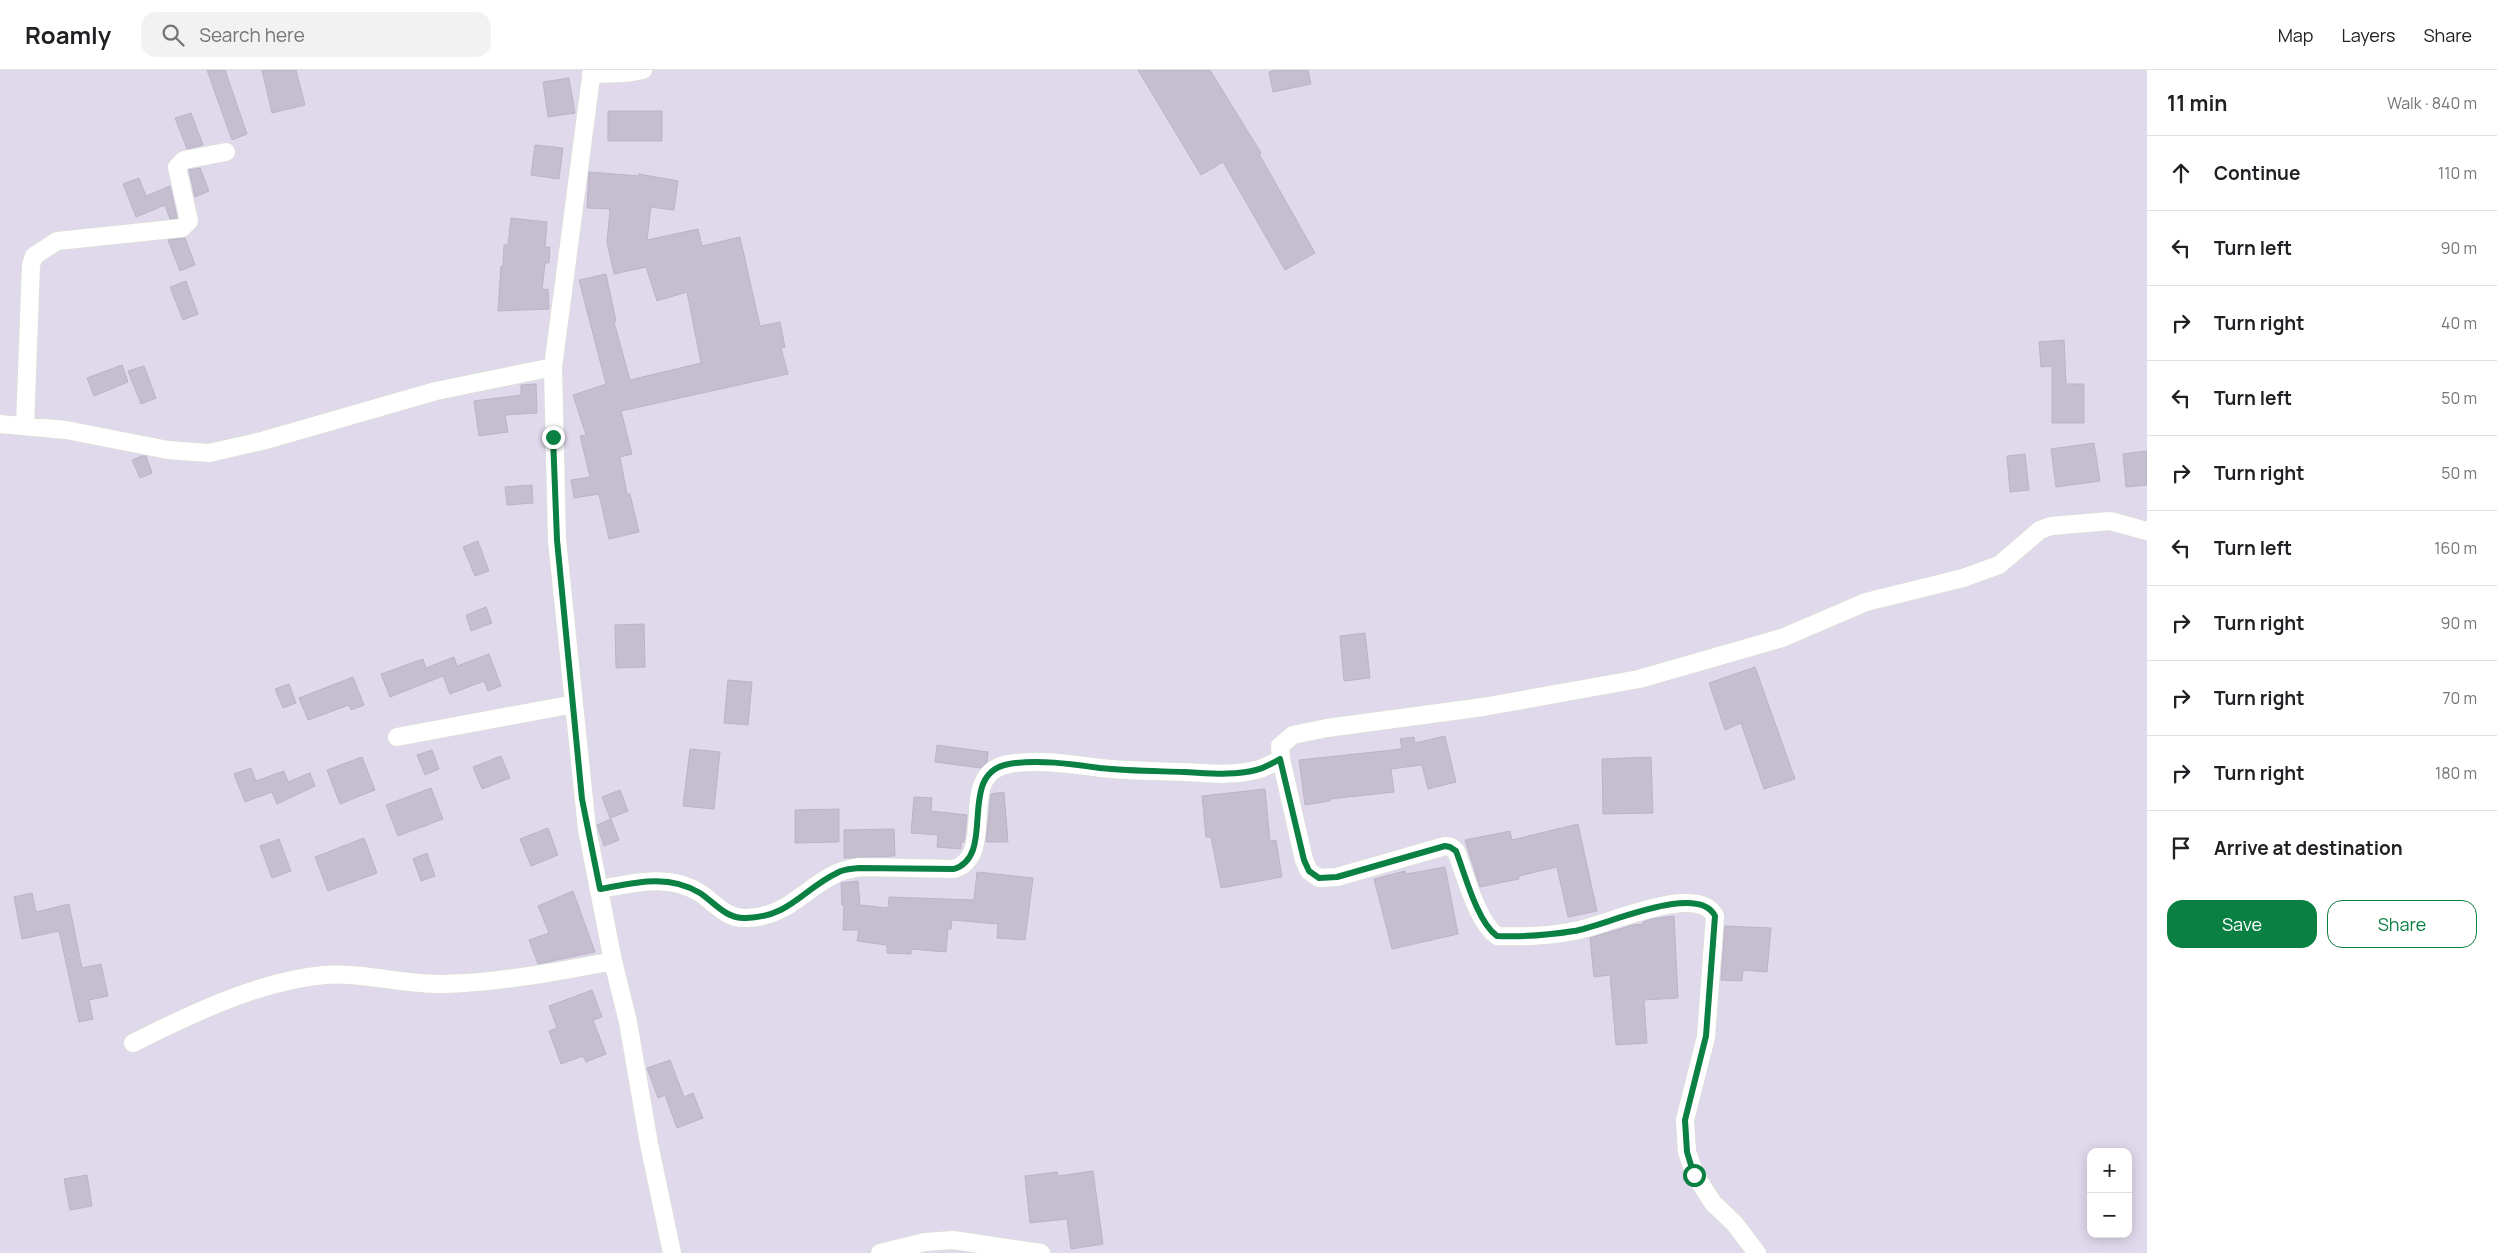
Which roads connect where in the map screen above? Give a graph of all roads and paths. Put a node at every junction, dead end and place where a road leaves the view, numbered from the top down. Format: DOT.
graph roads {
  1 [pos="643,70"];
  2 [pos="592,72"];
  3 [pos="226,152"];
  4 [pos="553,367"];
  5 [pos="0,424"];
  6 [pos="26,426"];
  7 [pos="2147,531"];
  8 [pos="574,704"];
  9 [pos="397,737"];
  10 [pos="1280,759"];
  11 [pos="600,889"];
  12 [pos="613,961"];
  13 [pos="133,1043"];
  14 [pos="672,1253"];
  15 [pos="880,1253"];
  16 [pos="1040,1253"];
  17 [pos="1757,1253"];
  1 -- 2 [label="street"];
  2 -- 4 [label="street"];
  3 -- 6 [label="street"];
  4 -- 6 [label="street"];
  4 -- 8 [label="street"];
  5 -- 6 [label="street"];
  7 -- 10 [label="street"];
  8 -- 9 [label="street"];
  8 -- 11 [label="street"];
  10 -- 11 [label="street"];
  10 -- 17 [label="street"];
  11 -- 12 [label="street"];
  12 -- 13 [label="street"];
  12 -- 14 [label="street"];
  15 -- 16 [label="street"];
}
